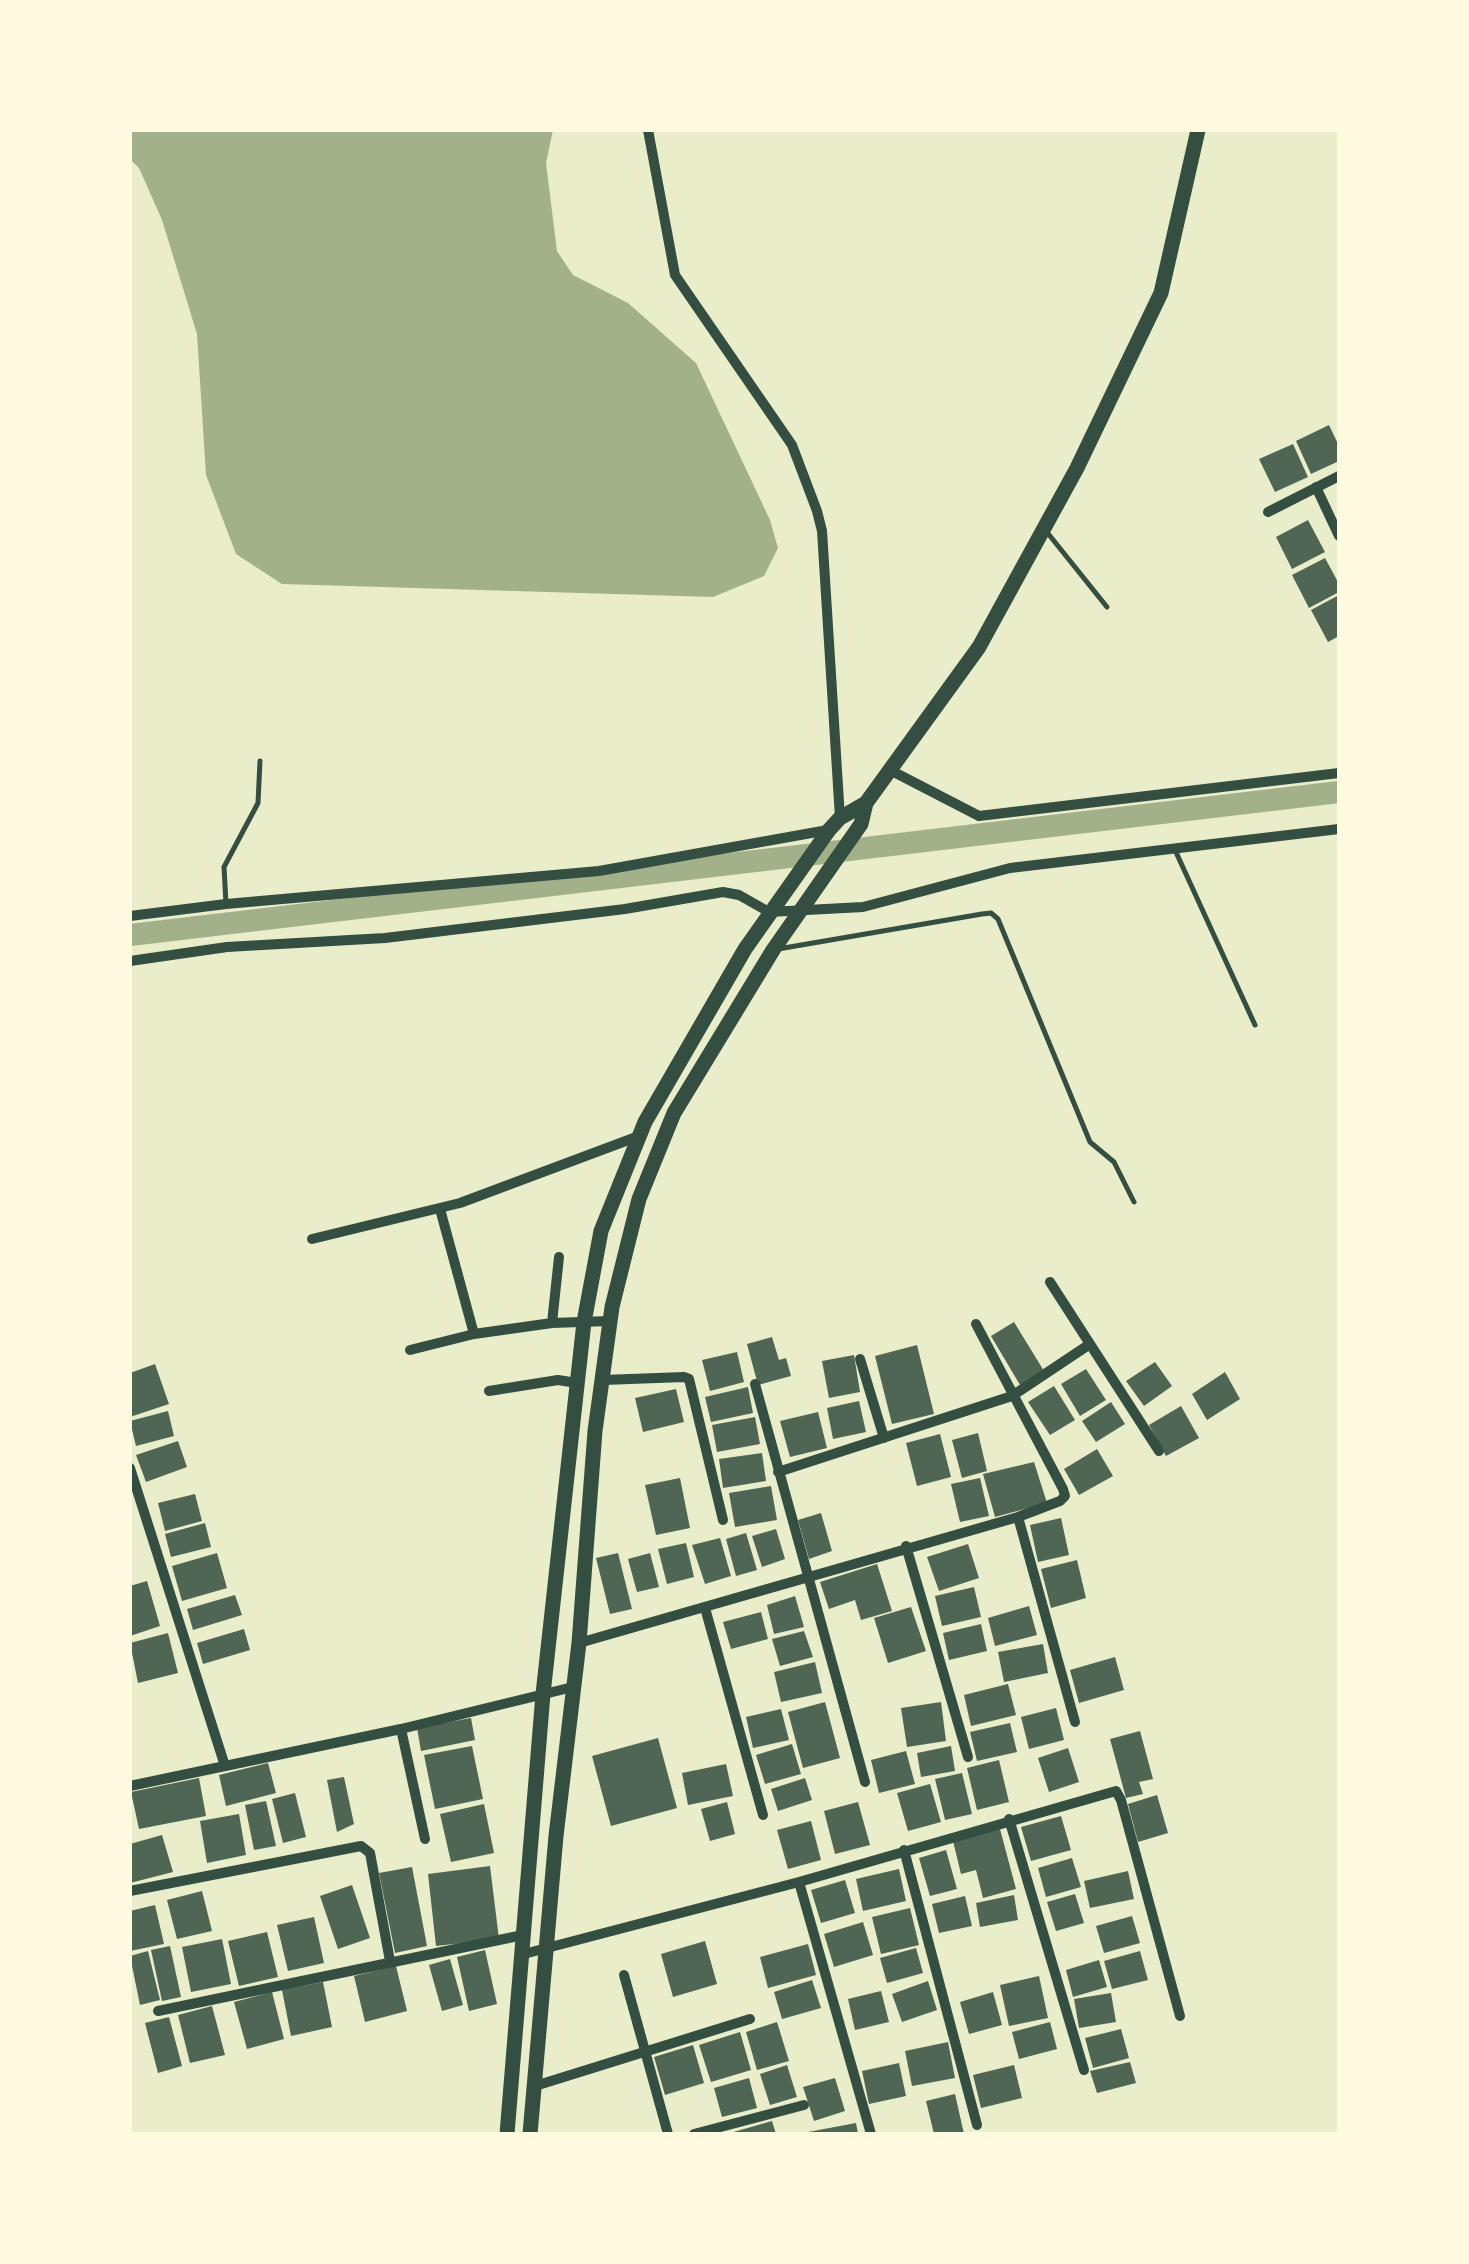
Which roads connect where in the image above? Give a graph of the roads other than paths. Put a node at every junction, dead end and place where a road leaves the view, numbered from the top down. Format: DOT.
graph roads {
  1 [pos="648,130"];
  2 [pos="1198,130"];
  3 [pos="1339,476"];
  4 [pos="1316,487"];
  5 [pos="1268,512"];
  6 [pos="1044,528"];
  7 [pos="1339,536"];
  8 [pos="1106,607"];
  9 [pos="260,761"];
  10 [pos="888,770"];
  11 [pos="1339,773"];
  12 [pos="866,803"];
  13 [pos="835,824"];
  14 [pos="1339,830"];
  15 [pos="1175,849"];
  16 [pos="226,904"];
  17 [pos="802,910"];
  18 [pos="768,912"];
  19 [pos="130,916"];
  20 [pos="773,950"];
  21 [pos="130,961"];
  22 [pos="1256,1024"];
  23 [pos="639,1136"];
  24 [pos="626,1169"];
  25 [pos="648,1174"];
  26 [pos="1134,1202"];
  27 [pos="440,1209"];
  28 [pos="312,1239"];
  29 [pos="559,1257"];
  30 [pos="1050,1282"];
  31 [pos="610,1321"];
  32 [pos="584,1322"];
  33 [pos="552,1323"];
  34 [pos="976,1324"];
  35 [pos="474,1334"];
  36 [pos="1090,1344"];
  37 [pos="410,1350"];
  38 [pos="860,1359"];
  39 [pos="603,1380"];
  40 [pos="577,1383"];
  41 [pos="755,1384"];
  42 [pos="489,1391"];
  43 [pos="1012,1396"];
  44 [pos="884,1438"];
  45 [pos="1158,1451"];
  46 [pos="130,1468"];
  47 [pos="778,1472"];
  48 [pos="1018,1516"];
  49 [pos="723,1520"];
  50 [pos="906,1546"];
  51 [pos="806,1578"];
  52 [pos="705,1608"];
  53 [pos="579,1643"];
  54 [pos="574,1687"];
  55 [pos="543,1694"];
  56 [pos="1075,1722"];
  57 [pos="401,1729"];
  58 [pos="968,1757"];
  59 [pos="225,1766"];
  60 [pos="865,1782"];
  61 [pos="130,1786"];
  62 [pos="763,1814"];
  63 [pos="1009,1819"];
  64 [pos="425,1839"];
  65 [pos="904,1850"];
  66 [pos="799,1882"];
  67 [pos="130,1891"];
  68 [pos="523,1935"];
  69 [pos="546,1948"];
  70 [pos="520,1955"];
  71 [pos="390,1960"];
  72 [pos="624,1975"];
  73 [pos="158,2011"];
  74 [pos="1180,2016"];
  75 [pos="750,2019"];
  76 [pos="645,2050"];
  77 [pos="1084,2070"];
  78 [pos="535,2086"];
  79 [pos="804,2105"];
  80 [pos="977,2125"];
  81 [pos="507,2134"];
  82 [pos="530,2134"];
  83 [pos="668,2134"];
  84 [pos="694,2134"];
  85 [pos="871,2134"];
  1 -- 13 [label="street"];
  2 -- 6 [label="main road"];
  3 -- 4 [label="street"];
  4 -- 5 [label="street"];
  4 -- 7 [label="street"];
  6 -- 8 [label="lane"];
  6 -- 10 [label="main road"];
  9 -- 16 [label="lane"];
  10 -- 11 [label="street"];
  10 -- 12 [label="main road"];
  12 -- 13 [label="main road"];
  12 -- 17 [label="main road"];
  13 -- 16 [label="street"];
  13 -- 18 [label="main road"];
  14 -- 15 [label="street"];
  15 -- 17 [label="street"];
  15 -- 22 [label="lane"];
  16 -- 19 [label="street"];
  17 -- 18 [label="street"];
  17 -- 20 [label="main road"];
  18 -- 21 [label="street"];
  18 -- 23 [label="main road"];
  20 -- 25 [label="main road"];
  20 -- 26 [label="lane"];
  23 -- 24 [label="main road"];
  23 -- 27 [label="street"];
  24 -- 25 [label="main road"];
  24 -- 32 [label="main road"];
  25 -- 31 [label="main road"];
  27 -- 28 [label="street"];
  27 -- 35 [label="street"];
  29 -- 33 [label="street"];
  30 -- 36 [label="street"];
  31 -- 32 [label="street"];
  31 -- 39 [label="main road"];
  32 -- 33 [label="street"];
  32 -- 40 [label="main road"];
  33 -- 35 [label="street"];
  34 -- 43 [label="street"];
  35 -- 37 [label="street"];
  36 -- 43 [label="street"];
  36 -- 45 [label="street"];
  38 -- 44 [label="street"];
  39 -- 49 [label="street"];
  39 -- 53 [label="main road"];
  40 -- 42 [label="street"];
  40 -- 55 [label="main road"];
  41 -- 47 [label="street"];
  43 -- 44 [label="street"];
  43 -- 48 [label="street"];
  44 -- 47 [label="street"];
  46 -- 59 [label="street"];
  47 -- 51 [label="street"];
  48 -- 50 [label="street"];
  48 -- 56 [label="street"];
  50 -- 51 [label="street"];
  50 -- 58 [label="street"];
  51 -- 52 [label="street"];
  51 -- 60 [label="street"];
  52 -- 53 [label="street"];
  52 -- 62 [label="street"];
  53 -- 54 [label="main road"];
  54 -- 55 [label="street"];
  54 -- 69 [label="main road"];
  55 -- 57 [label="street"];
  55 -- 68 [label="main road"];
  57 -- 59 [label="street"];
  57 -- 64 [label="street"];
  59 -- 61 [label="street"];
  63 -- 65 [label="street"];
  63 -- 74 [label="street"];
  63 -- 77 [label="street"];
  65 -- 66 [label="street"];
  65 -- 80 [label="street"];
  66 -- 69 [label="street"];
  66 -- 85 [label="street"];
  67 -- 71 [label="street"];
  68 -- 70 [label="main road"];
  68 -- 71 [label="street"];
  69 -- 70 [label="street"];
  69 -- 78 [label="main road"];
  70 -- 81 [label="main road"];
  71 -- 73 [label="street"];
  72 -- 76 [label="street"];
  75 -- 76 [label="street"];
  76 -- 78 [label="street"];
  76 -- 83 [label="street"];
  78 -- 82 [label="main road"];
  79 -- 84 [label="street"];
}
